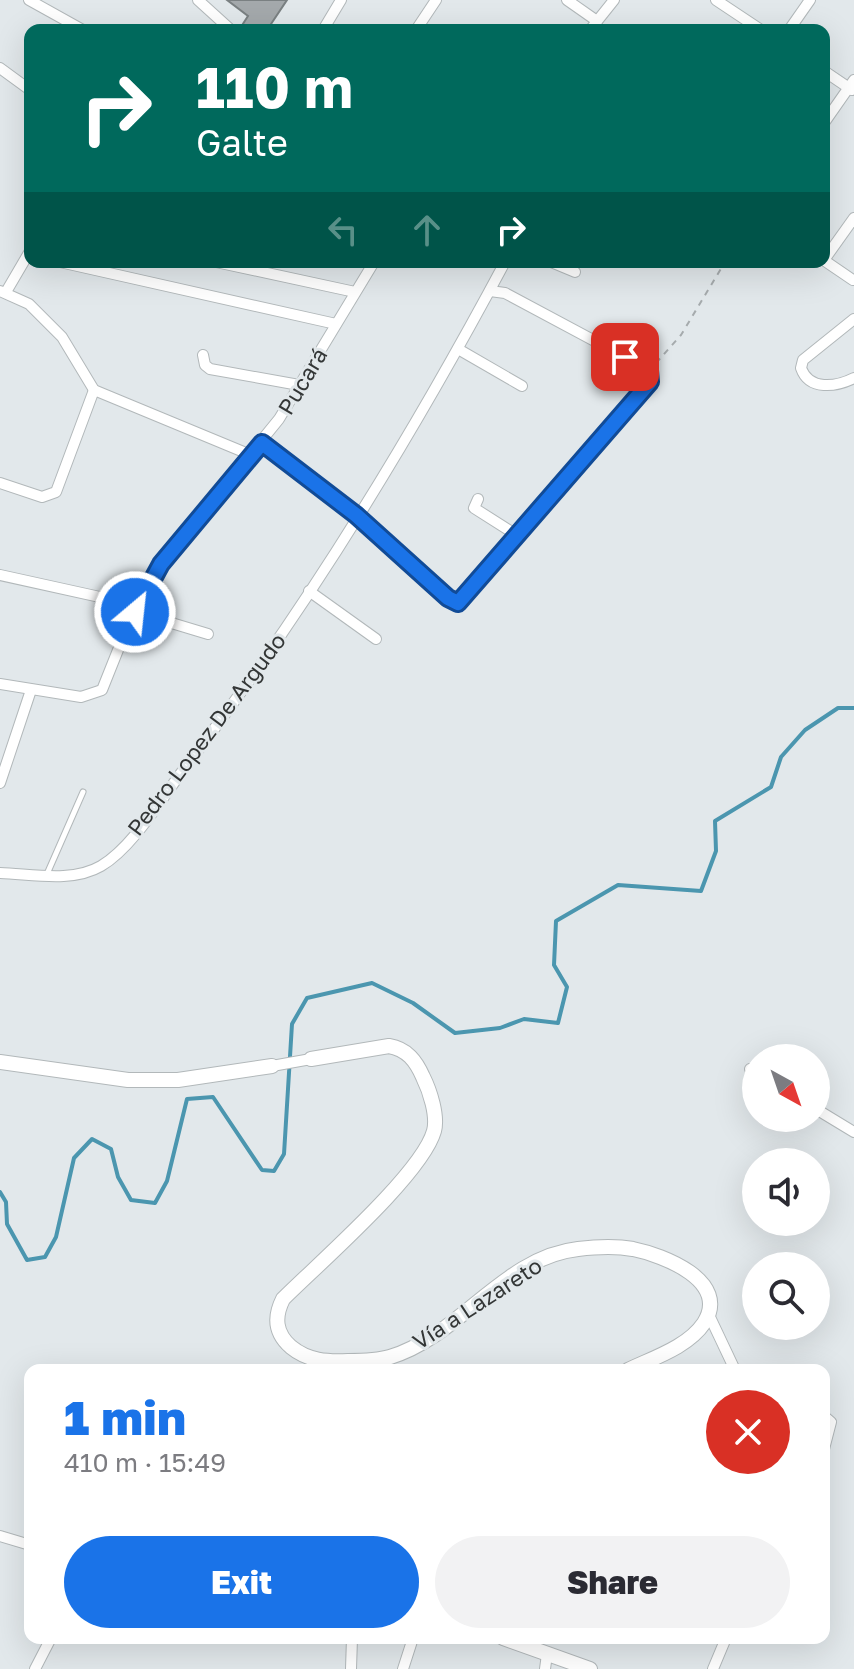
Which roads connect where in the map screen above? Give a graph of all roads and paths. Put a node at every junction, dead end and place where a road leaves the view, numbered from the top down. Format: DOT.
graph roads {
  1 [pos="29,0"];
  2 [pos="198,0"];
  3 [pos="341,0"];
  4 [pos="436,0"];
  5 [pos="567,0"];
  6 [pos="614,0"];
  7 [pos="716,0"];
  8 [pos="810,0"];
  9 [pos="72,24"];
  10 [pos="224,24"];
  11 [pos="327,24"];
  12 [pos="420,24"];
  13 [pos="592,24"];
  14 [pos="596,24"];
  15 [pos="752,24"];
  16 [pos="793,24"];
  17 [pos="0,68"];
  18 [pos="830,74"];
  19 [pos="24,86"];
  20 [pos="852,86"];
  21 [pos="830,115"];
  22 [pos="854,218"];
  23 [pos="830,253"];
  24 [pos="24,261"];
  25 [pos="830,264"];
  26 [pos="87,268"];
  27 [pos="244,268"];
  28 [pos="370,268"];
  29 [pos="502,268"];
  30 [pos="565,268"];
  31 [pos="721,268"];
  32 [pos="575,272"];
  33 [pos="853,280"];
  34 [pos="490,291"];
  35 [pos="3,292"];
  36 [pos="355,292"];
  37 [pos="854,319"];
  38 [pos="336,324"];
  39 [pos="458,349"];
  40 [pos="203,355"];
  41 [pos="649,370"];
  42 [pos="854,378"];
  43 [pos="299,385"];
  44 [pos="522,386"];
  45 [pos="94,390"];
  46 [pos="262,443"];
  47 [pos="251,455"];
  48 [pos="0,483"];
  49 [pos="478,499"];
  50 [pos="356,515"];
  51 [pos="515,534"];
  52 [pos="0,575"];
  53 [pos="309,591"];
  54 [pos="136,608"];
  55 [pos="208,634"];
  56 [pos="376,639"];
  57 [pos="0,684"];
  58 [pos="31,690"];
  59 [pos="0,783"];
  60 [pos="83,792"];
  61 [pos="0,873"];
  62 [pos="46,875"];
  63 [pos="311,1059"];
  64 [pos="0,1062"];
  65 [pos="272,1066"];
  66 [pos="830,1117"];
  67 [pos="854,1132"];
  68 [pos="709,1315"];
  69 [pos="640,1364"];
  70 [pos="732,1364"];
  71 [pos="0,1536"];
  72 [pos="24,1543"];
  73 [pos="48,1644"];
  74 [pos="352,1644"];
  75 [pos="411,1644"];
  76 [pos="514,1644"];
  77 [pos="723,1644"];
  78 [pos="546,1661"];
  79 [pos="35,1669"];
  80 [pos="351,1669"];
  81 [pos="403,1669"];
  82 [pos="590,1669"];
  83 [pos="713,1669"];
  1 -- 9 [label="street"];
  2 -- 10 [label="street"];
  3 -- 11 [label="street"];
  4 -- 12 [label="street"];
  5 -- 13 [label="street"];
  6 -- 14 [label="street"];
  7 -- 15 [label="street"];
  8 -- 16 [label="street"];
  17 -- 19 [label="street"];
  18 -- 20 [label="street"];
  20 -- 21 [label="street"];
  22 -- 23 [label="street"];
  24 -- 35 [label="street"];
  25 -- 33 [label="street"];
  26 -- 38 [label="street"];
  27 -- 36 [label="street"];
  28 -- 36 [label="street, Pucará"];
  29 -- 34 [label="street, Pedro Lopez De Argudo"];
  30 -- 32 [label="street"];
  31 -- 41 [label="path"];
  34 -- 39 [label="street, Pedro Lopez De Argudo"];
  34 -- 41 [label="street"];
  35 -- 45 [label="street"];
  36 -- 38 [label="street, Pucará"];
  37 -- 42 [label="street"];
  38 -- 43 [label="street, Pucará"];
  39 -- 44 [label="street"];
  39 -- 50 [label="street, Pedro Lopez De Argudo"];
  40 -- 43 [label="street"];
  41 -- 51 [label="street"];
  43 -- 46 [label="street, Pucará"];
  45 -- 47 [label="street"];
  45 -- 48 [label="street"];
  46 -- 47 [label="street, Pucará"];
  46 -- 50 [label="street"];
  47 -- 54 [label="street, Pucará"];
  49 -- 51 [label="street"];
  50 -- 51 [label="street"];
  50 -- 53 [label="street, Pedro Lopez De Argudo"];
  52 -- 54 [label="street"];
  53 -- 56 [label="street"];
  53 -- 62 [label="street, Pedro Lopez De Argudo"];
  54 -- 55 [label="street"];
  54 -- 58 [label="street, Pucará"];
  57 -- 58 [label="street, Pucará"];
  58 -- 59 [label="street"];
  60 -- 62 [label="lane"];
  61 -- 62 [label="street, Pedro Lopez De Argudo"];
  63 -- 65 [label="street"];
  63 -- 68 [label="street, Vía a Lazareto"];
  64 -- 65 [label="street"];
  66 -- 67 [label="street"];
  68 -- 69 [label="street"];
  68 -- 70 [label="street"];
  71 -- 72 [label="street"];
  73 -- 79 [label="street"];
  74 -- 80 [label="street"];
  75 -- 81 [label="street"];
  76 -- 78 [label="street"];
  77 -- 83 [label="street"];
  78 -- 82 [label="street"];
}
